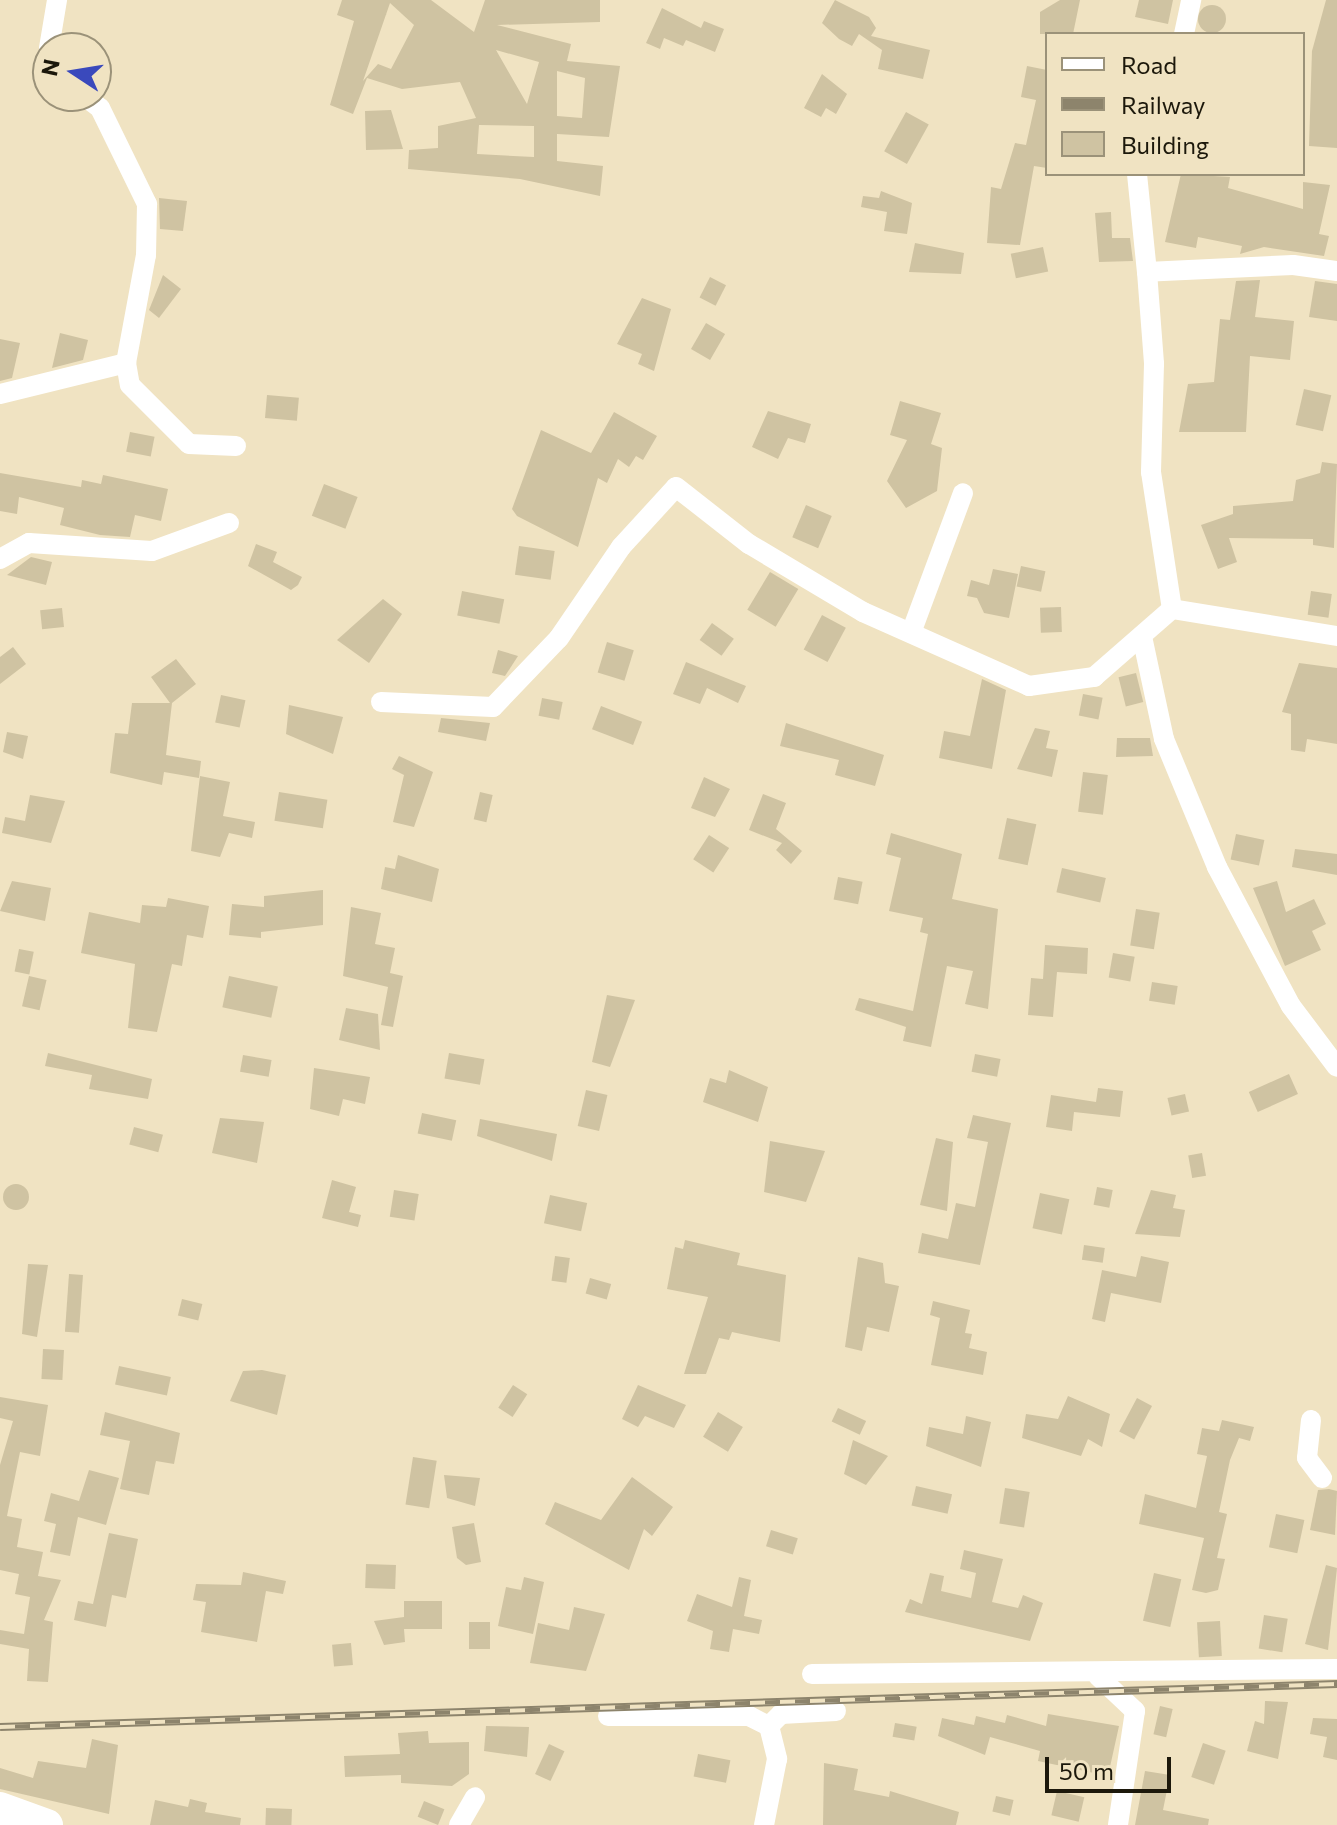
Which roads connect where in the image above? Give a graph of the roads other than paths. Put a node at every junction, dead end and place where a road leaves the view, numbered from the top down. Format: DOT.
graph roads {
  1 [pos="57,0"];
  2 [pos="1191,0"];
  3 [pos="52,32"];
  4 [pos="1184,32"];
  5 [pos="102,112"];
  6 [pos="1137,176"];
  7 [pos="1337,271"];
  8 [pos="1147,272"];
  9 [pos="126,363"];
  10 [pos="0,394"];
  11 [pos="236,446"];
  12 [pos="963,493"];
  13 [pos="229,523"];
  14 [pos="0,559"];
  15 [pos="1172,609"];
  16 [pos="911,633"];
  17 [pos="1337,636"];
  18 [pos="1143,641"];
  19 [pos="381,702"];
  20 [pos="1337,1067"];
  21 [pos="1311,1420"];
  22 [pos="1322,1478"];
  23 [pos="1337,1669"];
  24 [pos="812,1674"];
  25 [pos="1098,1676"];
  26 [pos="836,1711"];
  27 [pos="608,1716"];
  28 [pos="769,1726"];
  29 [pos="475,1797"];
  30 [pos="0,1808"];
  31 [pos="47,1825"];
  32 [pos="459,1825"];
  33 [pos="764,1825"];
  34 [pos="1118,1825"];
  1 -- 3 [label="street"];
  2 -- 4 [label="street"];
  5 -- 9 [label="street"];
  6 -- 8 [label="street"];
  7 -- 8 [label="street"];
  8 -- 15 [label="street"];
  9 -- 10 [label="street"];
  9 -- 11 [label="street"];
  12 -- 16 [label="street"];
  13 -- 14 [label="street"];
  15 -- 17 [label="street"];
  15 -- 18 [label="street"];
  16 -- 18 [label="street"];
  16 -- 19 [label="street"];
  18 -- 20 [label="street"];
  21 -- 22 [label="street"];
  23 -- 25 [label="street"];
  24 -- 25 [label="street"];
  25 -- 34 [label="street"];
  26 -- 28 [label="street"];
  27 -- 28 [label="street"];
  28 -- 33 [label="street"];
  29 -- 32 [label="street"];
  30 -- 31 [label="main road"];
}
